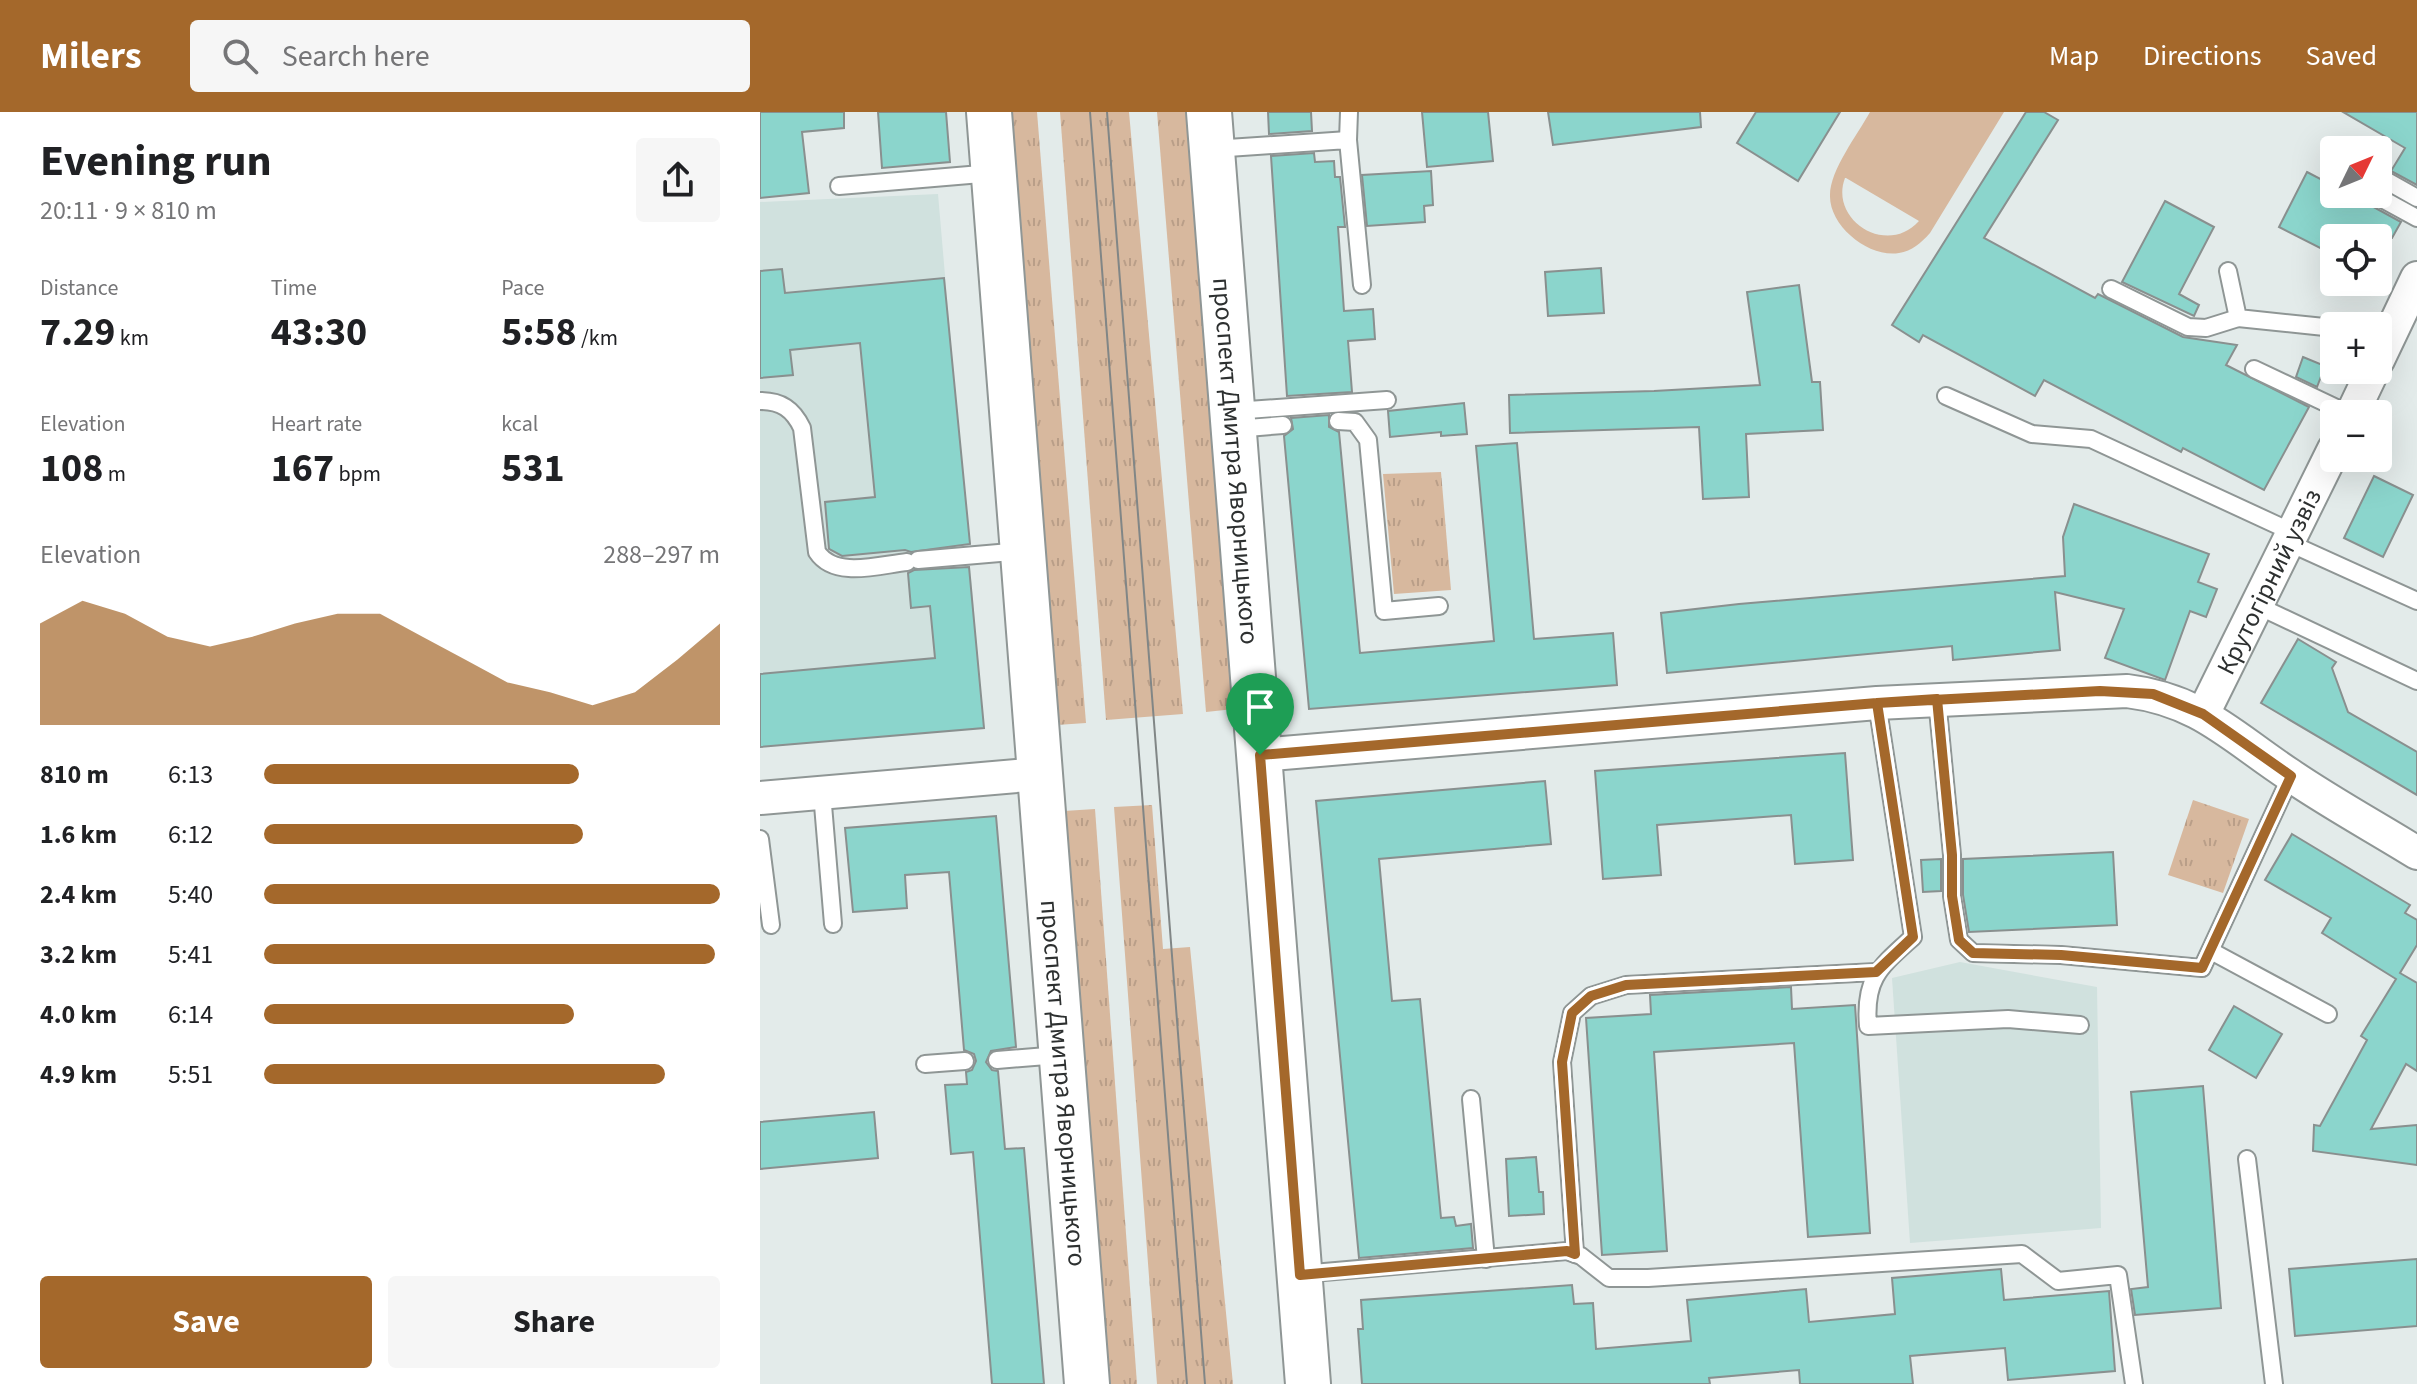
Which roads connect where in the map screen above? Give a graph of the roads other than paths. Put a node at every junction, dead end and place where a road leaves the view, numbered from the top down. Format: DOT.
graph roads {
  1 [pos="989,112"];
  2 [pos="1349,112"];
  3 [pos="1210,130"];
  4 [pos="1348,140"];
  5 [pos="994,173"];
  6 [pos="2392,184"];
  7 [pos="839,186"];
  8 [pos="2417,198"];
  9 [pos="2392,204"];
  10 [pos="2417,218"];
  11 [pos="2228,271"];
  12 [pos="2417,278"];
  13 [pos="1362,285"];
  14 [pos="2111,289"];
  15 [pos="2238,318"];
  16 [pos="2392,324"];
  17 [pos="2395,324"];
  18 [pos="2320,327"];
  19 [pos="2392,330"];
  20 [pos="2254,369"];
  21 [pos="1946,396"];
  22 [pos="1387,400"];
  23 [pos="2321,400"];
  24 [pos="760,401"];
  25 [pos="1233,420"];
  26 [pos="1338,421"];
  27 [pos="1283,425"];
  28 [pos="2322,472"];
  29 [pos="2289,537"];
  30 [pos="1024,551"];
  31 [pos="2417,601"];
  32 [pos="2256,605"];
  33 [pos="1439,606"];
  34 [pos="2417,681"];
  35 [pos="1937,699"];
  36 [pos="1877,703"];
  37 [pos="2203,714"];
  38 [pos="1260,755"];
  39 [pos="1040,774"];
  40 [pos="2291,776"];
  41 [pos="822,793"];
  42 [pos="760,798"];
  43 [pos="760,839"];
  44 [pos="2417,853"];
  45 [pos="833,924"];
  46 [pos="771,925"];
  47 [pos="2211,951"];
  48 [pos="1876,972"];
  49 [pos="2328,1014"];
  50 [pos="2080,1025"];
  51 [pos="1061,1055"];
  52 [pos="997,1060"];
  53 [pos="965,1061"];
  54 [pos="925,1064"];
  55 [pos="1471,1099"];
  56 [pos="2247,1159"];
  57 [pos="1575,1254"];
  58 [pos="1486,1259"];
  59 [pos="1300,1275"];
  60 [pos="1087,1384"];
  61 [pos="1308,1384"];
  62 [pos="2134,1384"];
  63 [pos="2274,1384"];
  1 -- 5 [label="main road, проспект Дмитра Яворницького"];
  2 -- 4 [label="lane"];
  3 -- 4 [label="lane"];
  3 -- 25 [label="main road, проспект Дмитра Яворницького"];
  4 -- 13 [label="lane"];
  5 -- 7 [label="lane"];
  5 -- 30 [label="main road, проспект Дмитра Яворницького"];
  6 -- 8 [label="lane"];
  9 -- 10 [label="lane"];
  11 -- 15 [label="lane"];
  12 -- 17 [label="street"];
  14 -- 15 [label="lane"];
  15 -- 18 [label="lane"];
  16 -- 17 [label="lane"];
  17 -- 19 [label="street"];
  20 -- 23 [label="lane"];
  21 -- 29 [label="lane"];
  22 -- 25 [label="lane"];
  24 -- 30 [label="lane"];
  25 -- 27 [label="lane"];
  25 -- 38 [label="main road, проспект Дмитра Яворницького"];
  26 -- 33 [label="lane"];
  28 -- 29 [label="street, Крутогірний узвіз"];
  29 -- 31 [label="lane"];
  29 -- 32 [label="street, Крутогірний узвіз"];
  30 -- 39 [label="main road, проспект Дмитра Яворницького"];
  32 -- 34 [label="lane"];
  32 -- 37 [label="street, Крутогірний узвіз"];
  35 -- 36 [label="street"];
  35 -- 37 [label="street"];
  35 -- 47 [label="lane"];
  36 -- 38 [label="street"];
  36 -- 48 [label="lane"];
  37 -- 40 [label="street"];
  38 -- 59 [label="main road, проспект Дмитра Яворницького"];
  39 -- 41 [label="street"];
  39 -- 51 [label="main road, проспект Дмитра Яворницького"];
  40 -- 44 [label="street"];
  40 -- 47 [label="lane"];
  41 -- 42 [label="street"];
  41 -- 45 [label="lane"];
  43 -- 46 [label="lane"];
  47 -- 49 [label="lane"];
  48 -- 50 [label="lane"];
  48 -- 57 [label="lane"];
  51 -- 52 [label="lane"];
  51 -- 60 [label="main road, проспект Дмитра Яворницького"];
  53 -- 54 [label="lane"];
  55 -- 58 [label="lane"];
  56 -- 63 [label="lane"];
  57 -- 58 [label="lane"];
  57 -- 62 [label="lane"];
  58 -- 59 [label="lane"];
  59 -- 61 [label="main road, проспект Дмитра Яворницького"];
}
